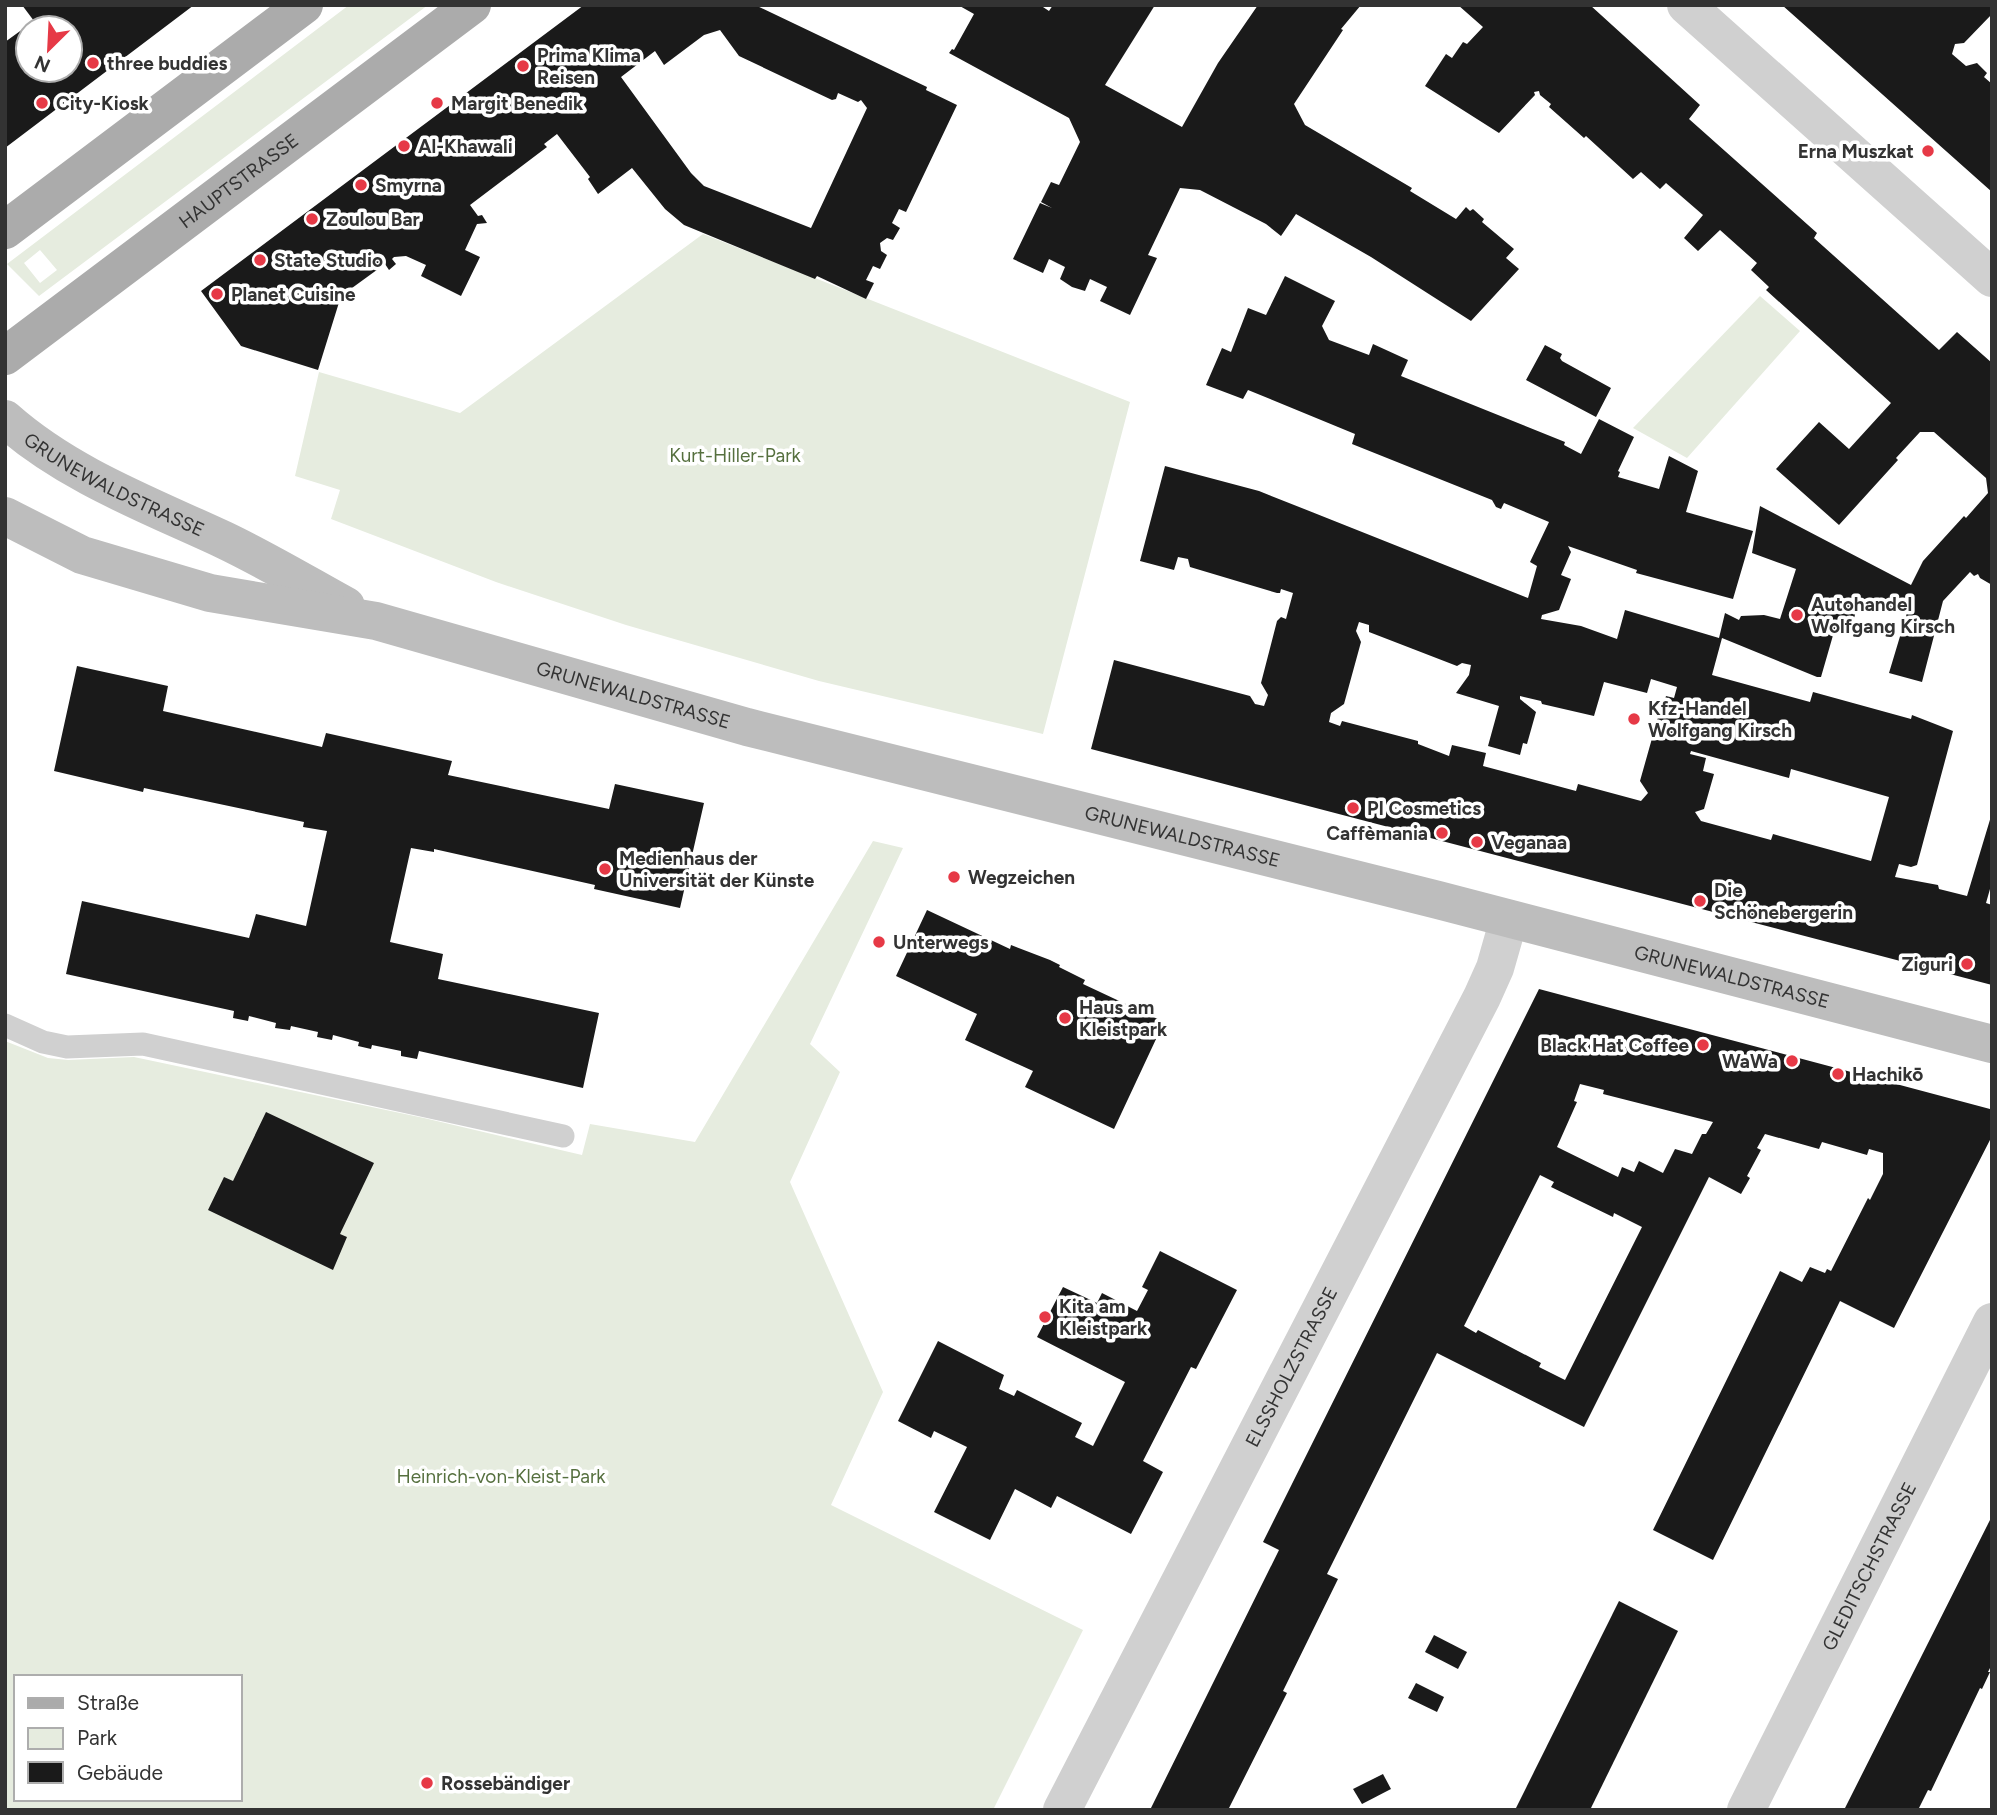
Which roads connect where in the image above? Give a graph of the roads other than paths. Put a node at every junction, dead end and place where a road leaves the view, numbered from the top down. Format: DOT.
graph roads {
  1 [pos="304,5"];
  2 [pos="472,5"];
  3 [pos="1686,5"];
  4 [pos="5,230"];
  5 [pos="1992,278"];
  6 [pos="5,356"];
  7 [pos="5,419"];
  8 [pos="5,516"];
  9 [pos="376,621"];
  10 [pos="1509,919"];
  11 [pos="5,1025"];
  12 [pos="1992,1044"];
  13 [pos="563,1136"];
  14 [pos="1992,1322"];
  15 [pos="1062,1810"];
  16 [pos="1746,1810"];
  1 -- 4 [label="main road"];
  2 -- 6 [label="main road, HAUPTSTRASSE"];
  3 -- 5 [label="street"];
  7 -- 9 [label="main road, GRUNEWALDSTRASSE"];
  8 -- 9 [label="main road, GRUNEWALDSTRASSE"];
  9 -- 10 [label="main road, GRUNEWALDSTRASSE"];
  10 -- 12 [label="main road, GRUNEWALDSTRASSE"];
  10 -- 15 [label="street, ELSSHOLZSTRASSE"];
  11 -- 13 [label="lane"];
  14 -- 16 [label="street, GLEDITSCHSTRASSE"];
}
